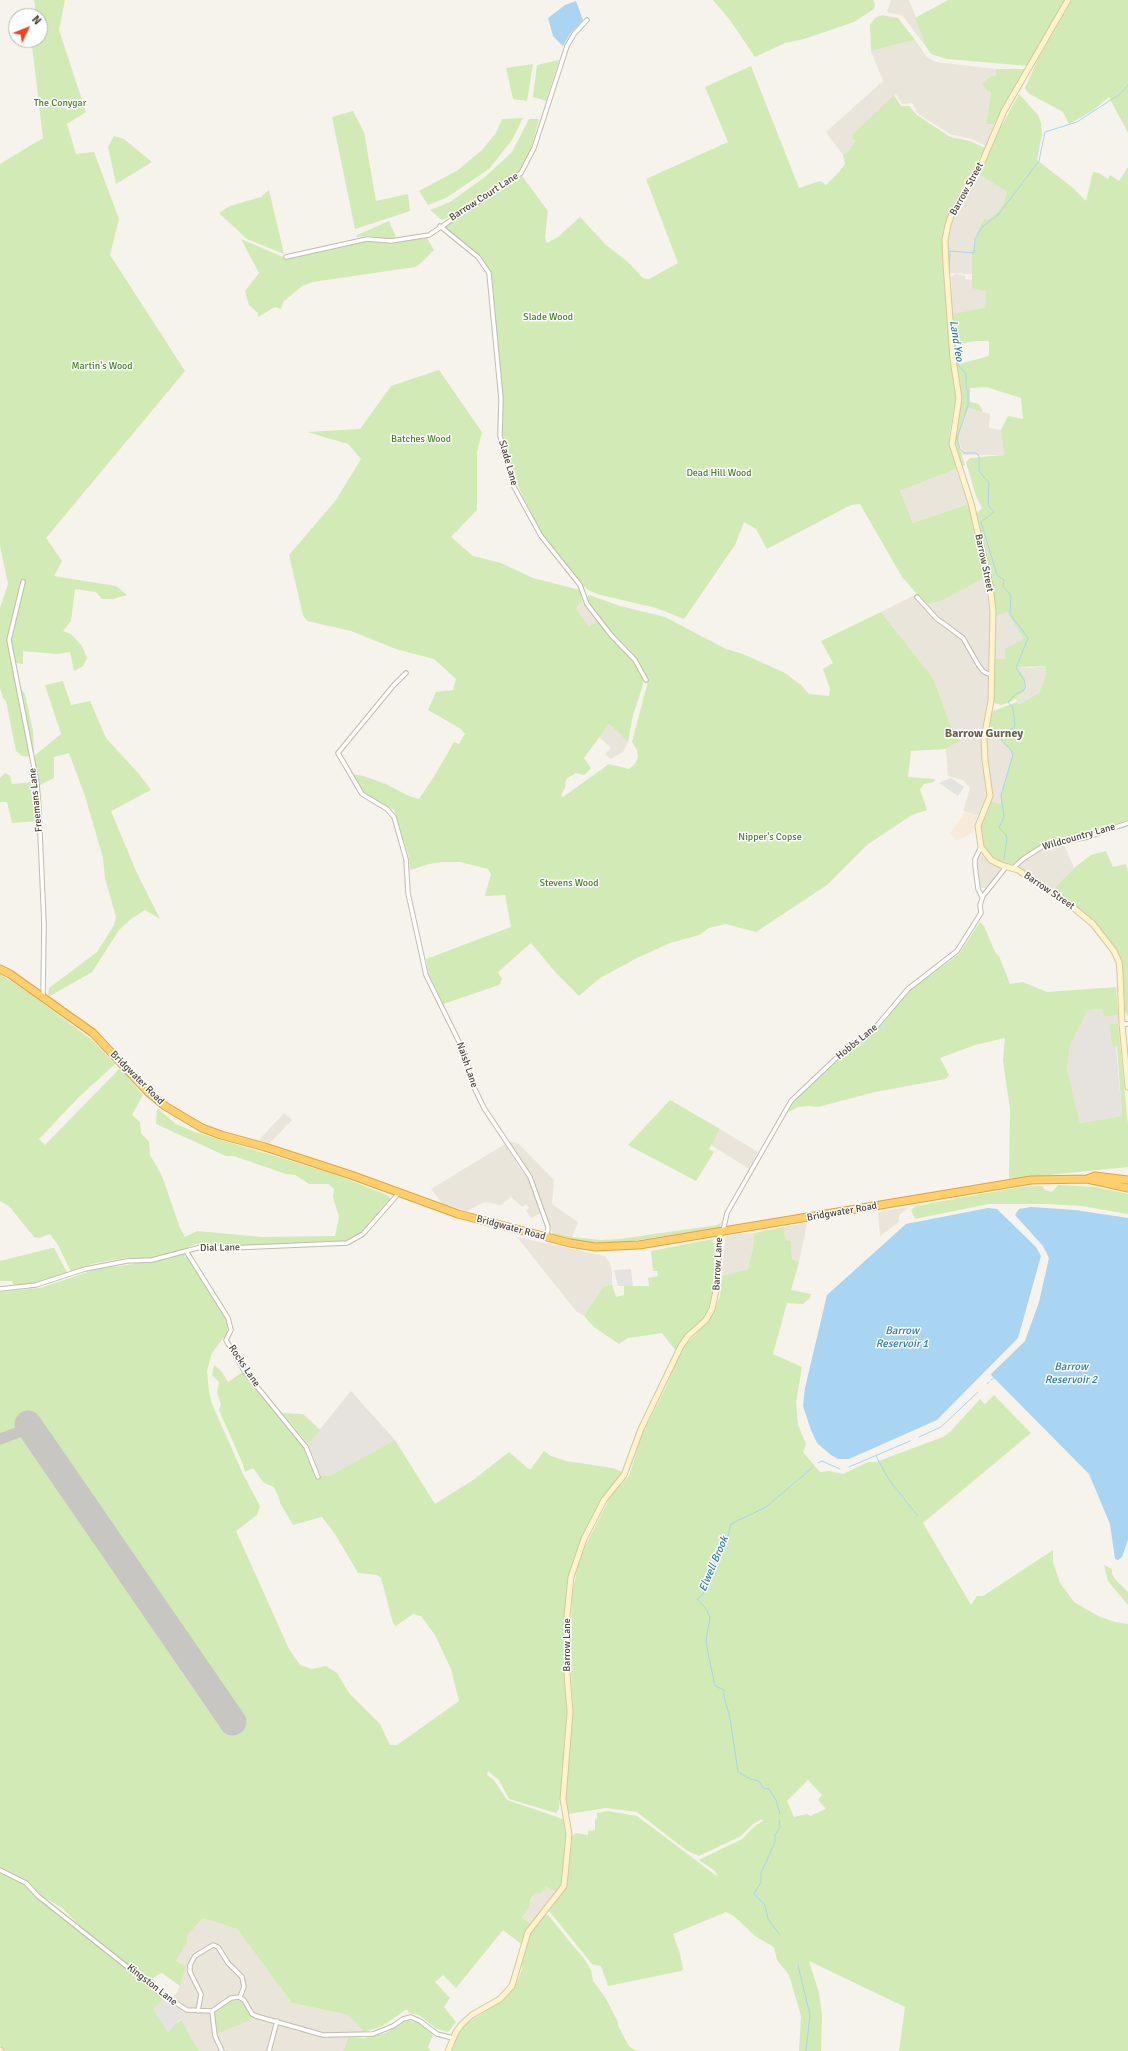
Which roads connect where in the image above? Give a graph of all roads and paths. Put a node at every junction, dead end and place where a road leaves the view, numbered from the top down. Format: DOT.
graph roads {
  1 [pos="1068,0"];
  2 [pos="587,20"];
  3 [pos="440,226"];
  4 [pos="286,257"];
  5 [pos="23,582"];
  6 [pos="917,597"];
  7 [pos="406,673"];
  8 [pos="991,675"];
  9 [pos="646,680"];
  10 [pos="1128,823"];
  11 [pos="981,847"];
  12 [pos="1006,867"];
  13 [pos="1013,868"];
  14 [pos="982,897"];
  15 [pos="0,969"];
  16 [pos="43,997"];
  17 [pos="1122,1024"];
  18 [pos="1128,1024"];
  19 [pos="1128,1087"];
  20 [pos="1087,1179"];
  21 [pos="1127,1186"];
  22 [pos="399,1192"];
  23 [pos="721,1232"];
  24 [pos="547,1238"];
  25 [pos="186,1251"];
  26 [pos="0,1289"];
  27 [pos="318,1477"];
  28 [pos="0,1870"];
  29 [pos="240,1997"];
  30 [pos="198,2011"];
  31 [pos="212,2011"];
  32 [pos="277,2021"];
  33 [pos="453,2038"];
  34 [pos="222,2051"];
  35 [pos="269,2051"];
  36 [pos="448,2051"];
  1 -- 8 [label="main road, Barrow Street"];
  2 -- 3 [label="street, Barrow Court Lane"];
  3 -- 4 [label="street, Barrow Court Lane"];
  3 -- 9 [label="street, Slade Lane"];
  5 -- 16 [label="street, Freemans Lane"];
  6 -- 8 [label="street"];
  7 -- 24 [label="street, Naish Lane"];
  8 -- 11 [label="main road, Barrow Street"];
  10 -- 13 [label="street, Wildcountry Lane"];
  11 -- 12 [label="main road, Barrow Street"];
  11 -- 14 [label="street"];
  12 -- 13 [label="main road, Barrow Street"];
  12 -- 14 [label="street"];
  13 -- 17 [label="main road, Barrow Street"];
  14 -- 23 [label="street, Hobbs Lane"];
  15 -- 16 [label="highway, Bridgwater Road"];
  16 -- 22 [label="highway, Bridgwater Road"];
  17 -- 18 [label="street"];
  17 -- 19 [label="main road, Barrow Street"];
  20 -- 21 [label="highway, Bridgwater Road"];
  20 -- 21 [label="highway, Bridgwater Road"];
  20 -- 23 [label="highway, Bridgwater Road"];
  22 -- 24 [label="highway, Bridgwater Road"];
  22 -- 25 [label="street, Dial Lane"];
  23 -- 24 [label="highway, Bridgwater Road"];
  23 -- 33 [label="main road, Barrow Lane"];
  25 -- 26 [label="street, Dial Lane"];
  25 -- 27 [label="street, Rocks Lane"];
  28 -- 30 [label="street, Kingston Lane"];
  29 -- 30 [label="street"];
  29 -- 31 [label="street"];
  29 -- 32 [label="street"];
  30 -- 31 [label="street, Kingston Lane"];
  31 -- 34 [label="street"];
  32 -- 33 [label="street"];
  32 -- 35 [label="street"];
  33 -- 36 [label="main road, Barrow Lane"];
}
